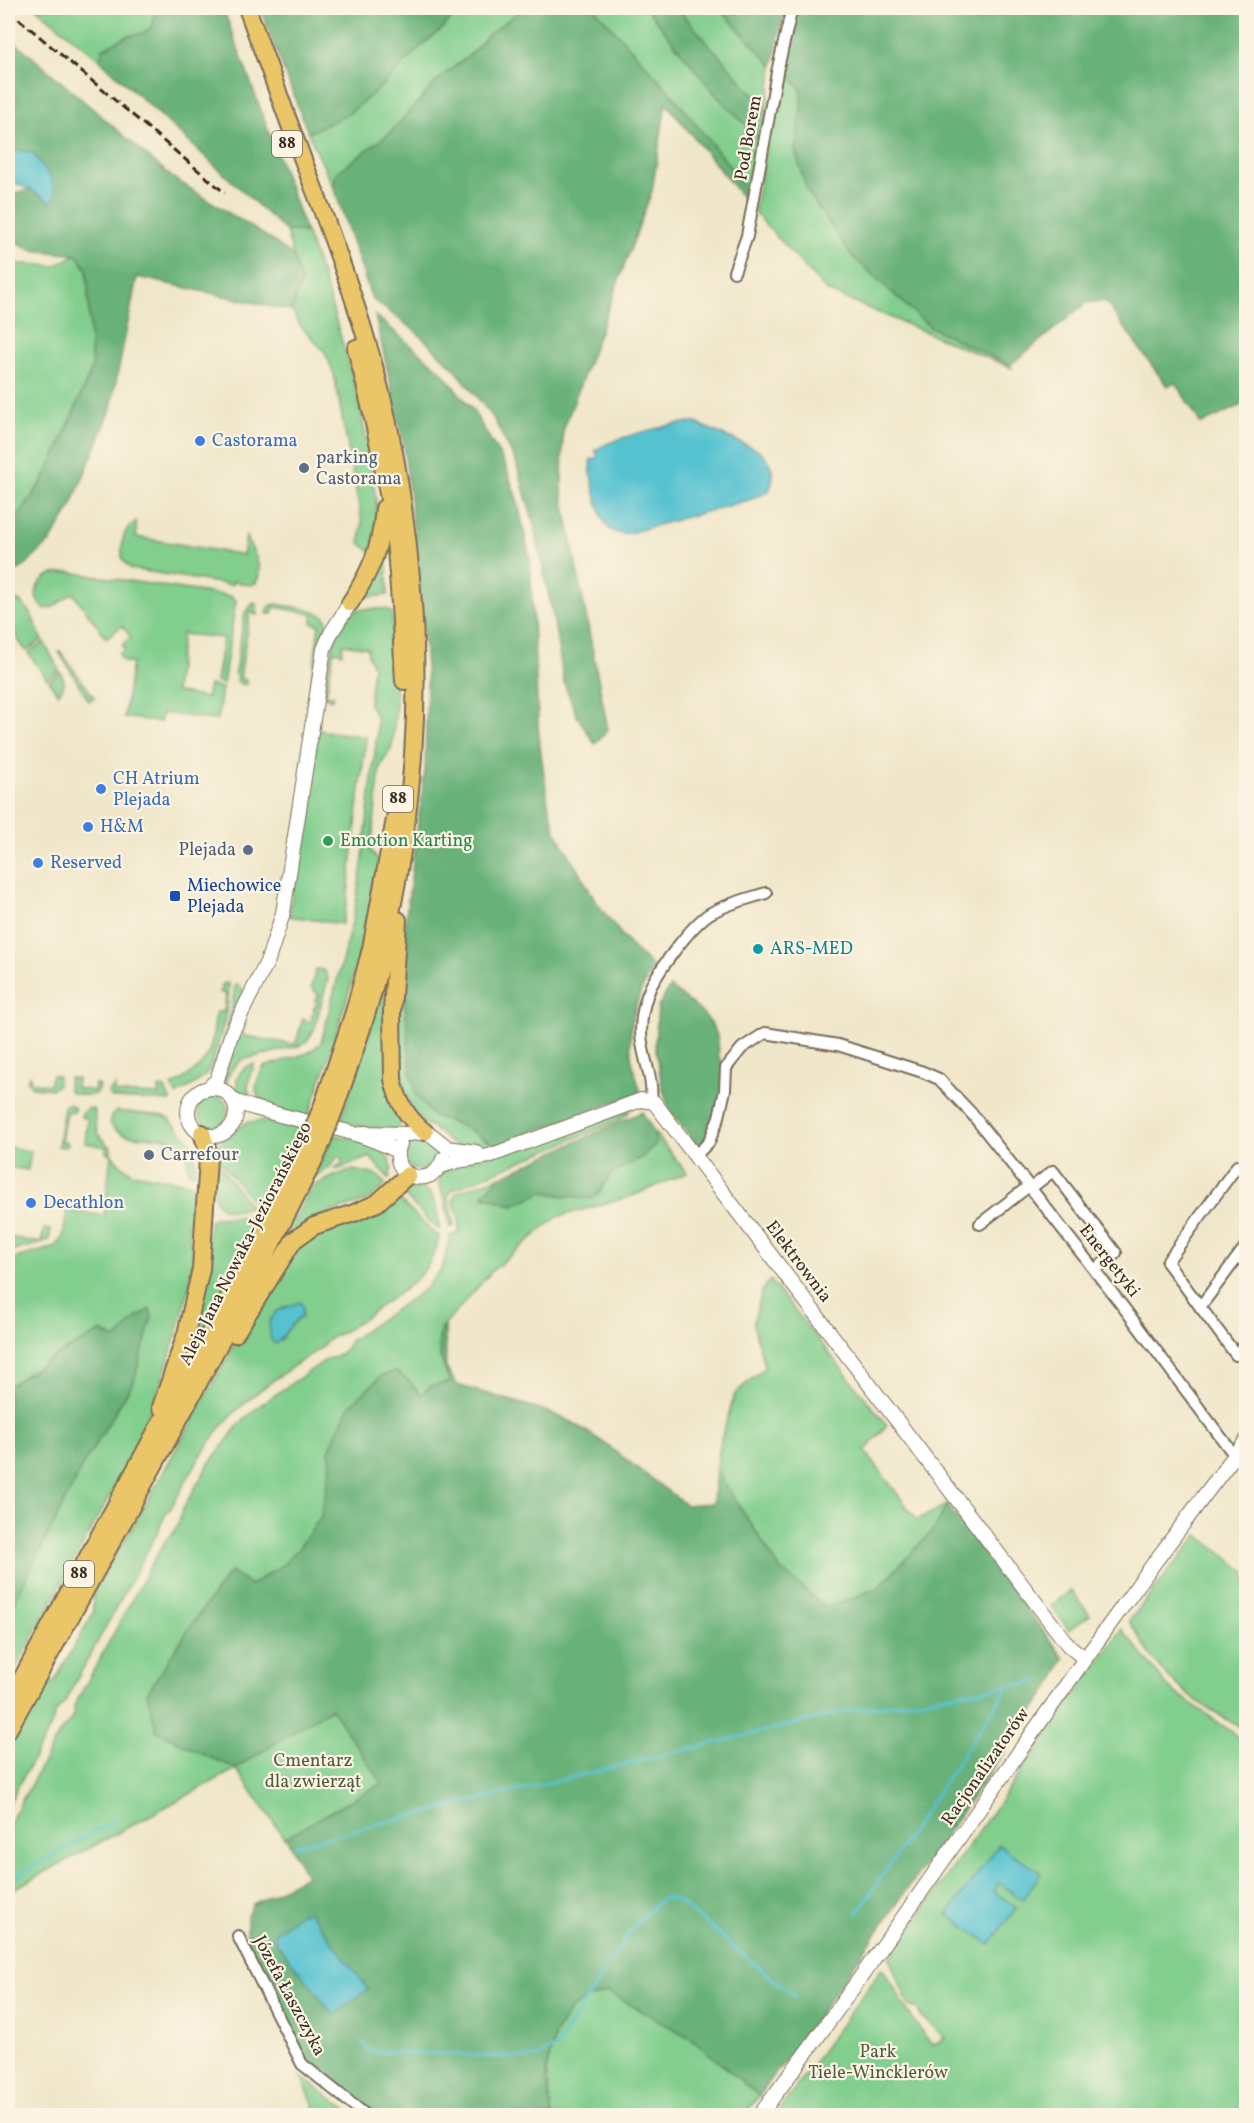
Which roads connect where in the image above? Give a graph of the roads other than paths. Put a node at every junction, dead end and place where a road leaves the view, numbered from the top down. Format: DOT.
graph roads {
  1 [pos="237,8"];
  2 [pos="247,8"];
  3 [pos="792,8"];
  4 [pos="734,272"];
  5 [pos="387,487"];
  6 [pos="350,603"];
  7 [pos="411,779"];
  8 [pos="765,893"];
  9 [pos="207,1089"];
  10 [pos="233,1100"];
  11 [pos="651,1100"];
  12 [pos="330,1103"];
  13 [pos="284,1117"];
  14 [pos="235,1118"];
  15 [pos="354,1132"];
  16 [pos="202,1133"];
  17 [pos="424,1135"];
  18 [pos="397,1151"];
  19 [pos="502,1151"];
  20 [pos="695,1156"];
  21 [pos="441,1166"];
  22 [pos="1246,1167"];
  23 [pos="408,1175"];
  24 [pos="1030,1187"];
  25 [pos="980,1224"];
  26 [pos="1246,1245"];
  27 [pos="1095,1270"];
  28 [pos="1200,1307"];
  29 [pos="1246,1342"];
  30 [pos="1246,1441"];
  31 [pos="151,1456"];
  32 [pos="1235,1456"];
  33 [pos="1084,1658"];
  34 [pos="8,1704"];
  35 [pos="8,1730"];
  36 [pos="238,1936"];
  37 [pos="367,2115"];
  38 [pos="759,2115"];
  1 -- 5 [label="main road, Aleja Jana Nowaka-Jeziorańskiego / 88"];
  2 -- 7 [label="main road, Aleja Jana Nowaka-Jeziorańskiego / 88"];
  3 -- 4 [label="street, Pod Borem"];
  5 -- 6 [label="main road"];
  5 -- 12 [label="main road, Aleja Jana Nowaka-Jeziorańskiego / 88"];
  6 -- 9 [label="street"];
  7 -- 12 [label="main road, Aleja Jana Nowaka-Jeziorańskiego / 88"];
  7 -- 17 [label="main road"];
  8 -- 11 [label="street"];
  9 -- 10 [label="street"];
  9 -- 16 [label="street"];
  10 -- 13 [label="street"];
  10 -- 14 [label="street"];
  11 -- 19 [label="street"];
  11 -- 20 [label="street, Elektrownia"];
  12 -- 31 [label="main road, Aleja Jana Nowaka-Jeziorańskiego / 88, bridge"];
  13 -- 14 [label="street"];
  13 -- 15 [label="street"];
  14 -- 16 [label="street"];
  15 -- 17 [label="street"];
  15 -- 18 [label="street"];
  16 -- 31 [label="main road"];
  17 -- 18 [label="street"];
  17 -- 19 [label="street"];
  17 -- 21 [label="street"];
  18 -- 23 [label="street"];
  19 -- 21 [label="street"];
  20 -- 24 [label="street, Energetyki"];
  20 -- 33 [label="street, Elektrownia"];
  21 -- 23 [label="street"];
  22 -- 28 [label="street"];
  23 -- 31 [label="main road"];
  24 -- 25 [label="street"];
  24 -- 27 [label="street, Energetyki"];
  24 -- 27 [label="street"];
  26 -- 28 [label="street"];
  27 -- 32 [label="street, Energetyki"];
  28 -- 29 [label="street"];
  30 -- 32 [label="street, Racjonalizatorów"];
  31 -- 34 [label="main road, Aleja Jana Nowaka-Jeziorańskiego / 88"];
  31 -- 35 [label="main road, Aleja Jana Nowaka-Jeziorańskiego / 88"];
  32 -- 33 [label="street, Racjonalizatorów"];
  33 -- 38 [label="street, Racjonalizatorów"];
  36 -- 37 [label="street, Józefa Łaszczyka"];
}
